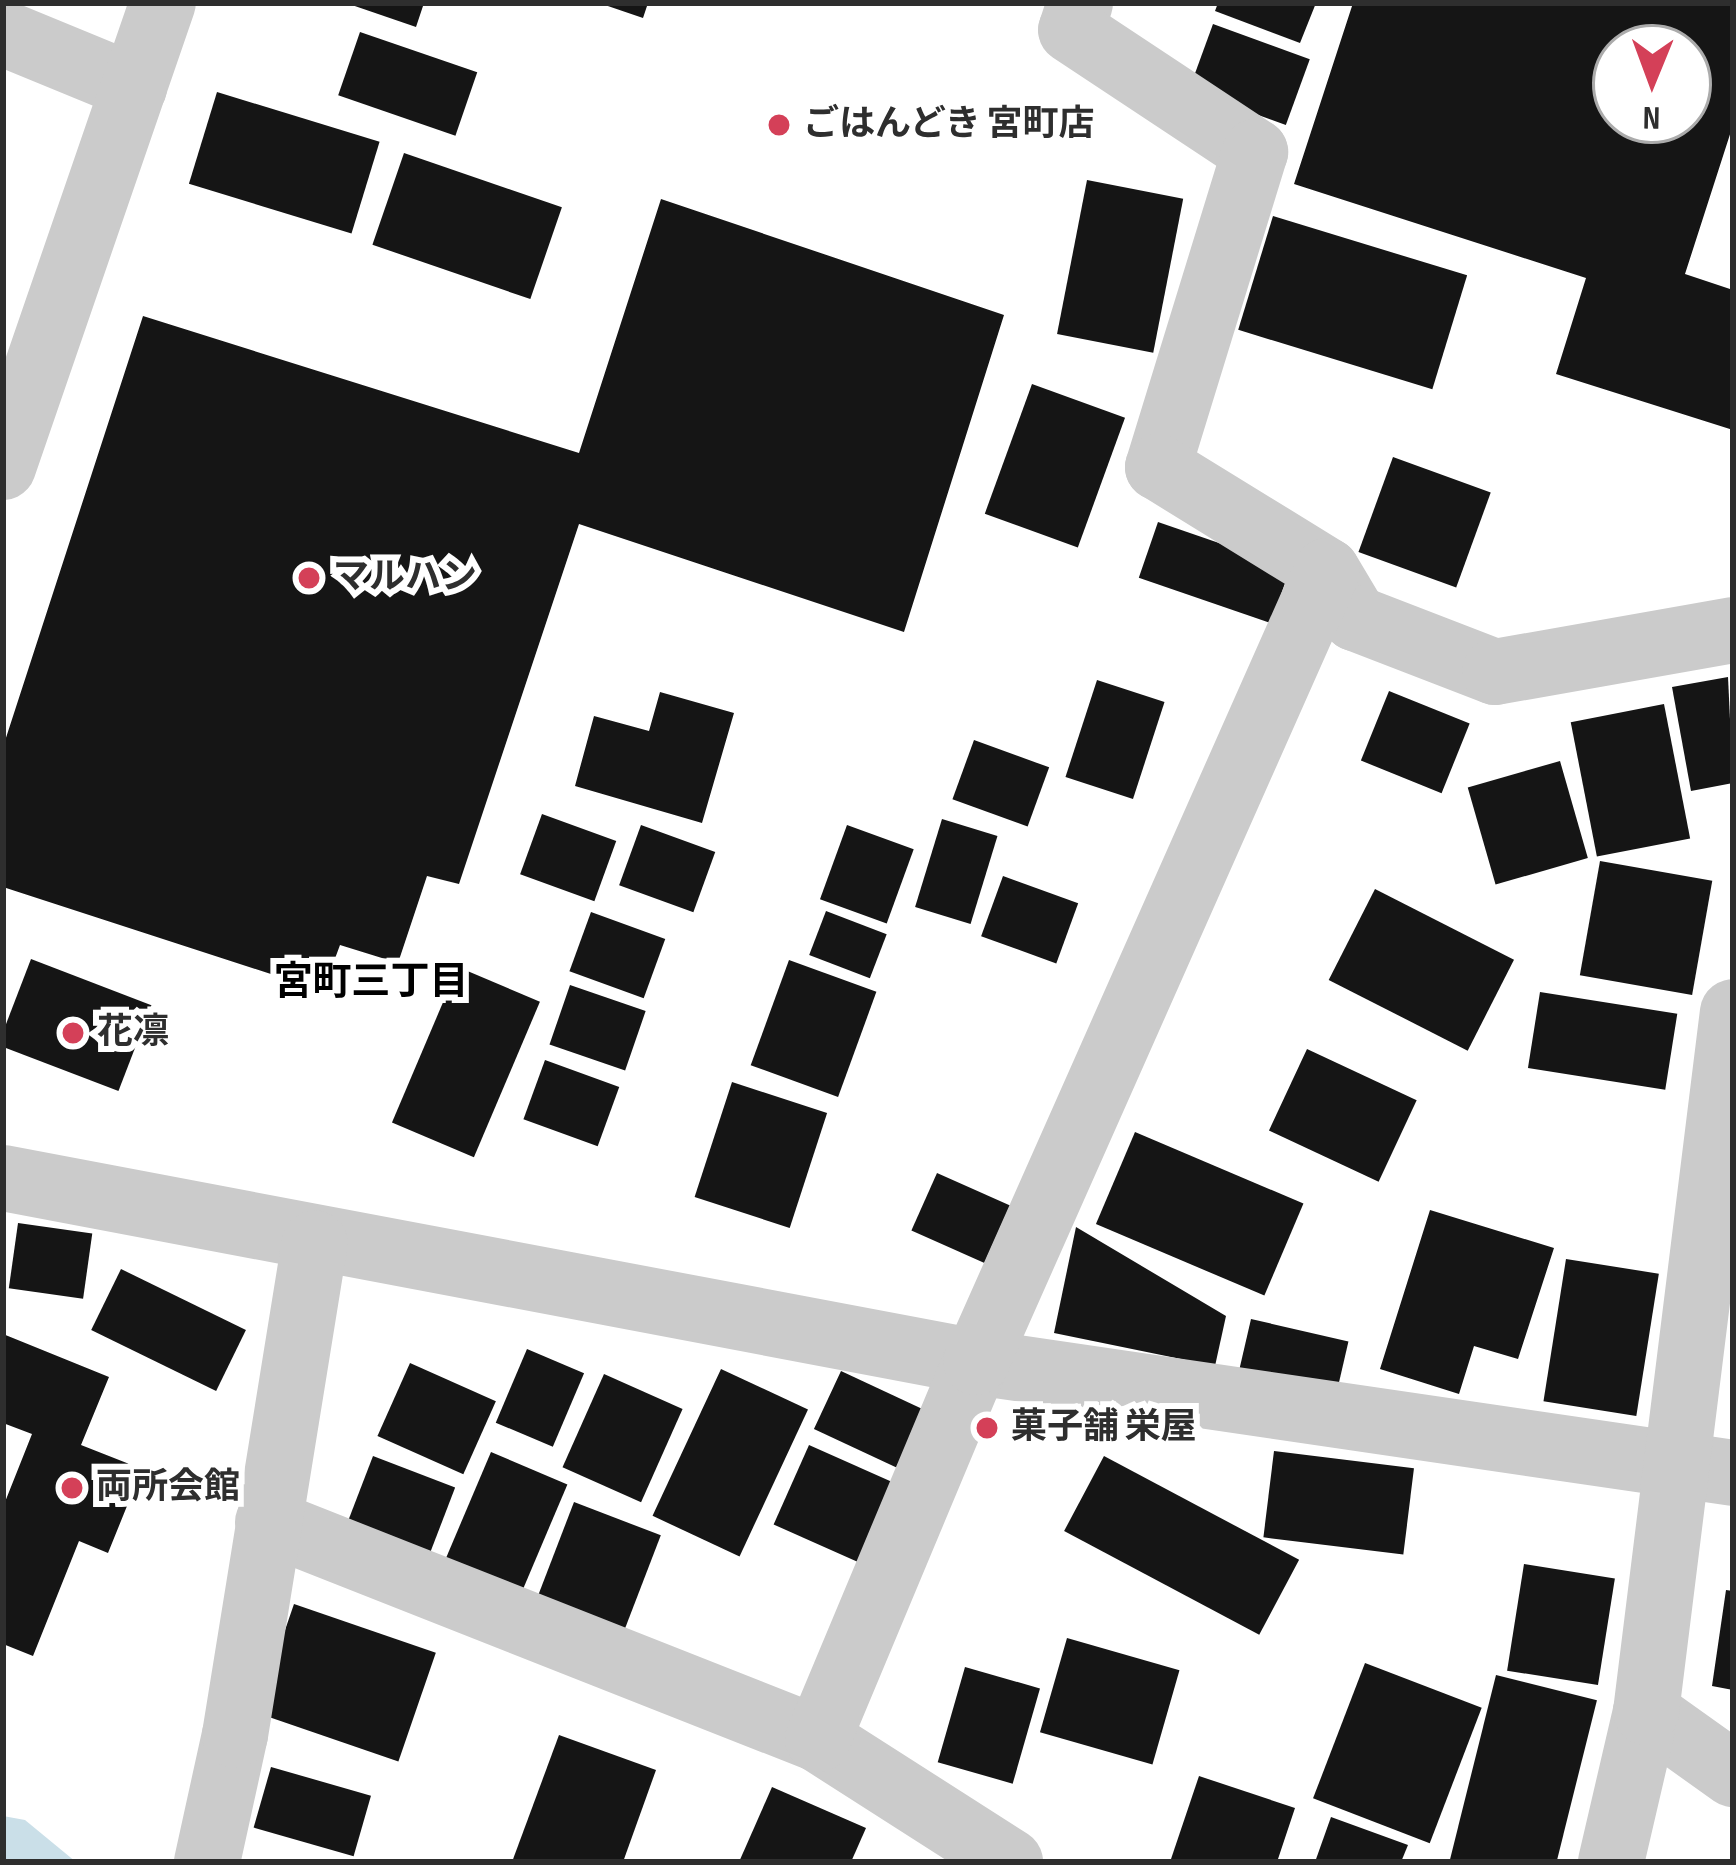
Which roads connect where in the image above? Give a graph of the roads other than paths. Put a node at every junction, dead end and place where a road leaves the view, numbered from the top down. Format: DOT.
graph roads {
  1 [pos="163,3"];
  2 [pos="1080,3"];
  3 [pos="3,33"];
  4 [pos="134,87"];
  5 [pos="28,314"];
  6 [pos="3,467"];
  7 [pos="1328,571"];
  8 [pos="1733,630"];
  9 [pos="1733,1012"];
  10 [pos="3,1178"];
  11 [pos="315,1243"];
  12 [pos="976,1362"];
  13 [pos="1705,1449"];
  14 [pos="268,1522"];
  15 [pos="1646,1712"];
  16 [pos="818,1739"];
  17 [pos="1733,1774"];
  18 [pos="206,1862"];
  19 [pos="1010,1862"];
  20 [pos="1611,1862"];
  1 -- 4 [label="street"];
  2 -- 7 [label="street"];
  3 -- 4 [label="street"];
  4 -- 5 [label="street"];
  5 -- 6 [label="street"];
  7 -- 8 [label="street"];
  7 -- 12 [label="street"];
  9 -- 13 [label="street"];
  10 -- 11 [label="street"];
  11 -- 12 [label="street"];
  11 -- 14 [label="street"];
  12 -- 13 [label="street"];
  12 -- 16 [label="street"];
  13 -- 15 [label="street"];
  14 -- 16 [label="street"];
  14 -- 18 [label="street"];
  15 -- 17 [label="street"];
  15 -- 20 [label="street"];
  16 -- 19 [label="street"];
}
